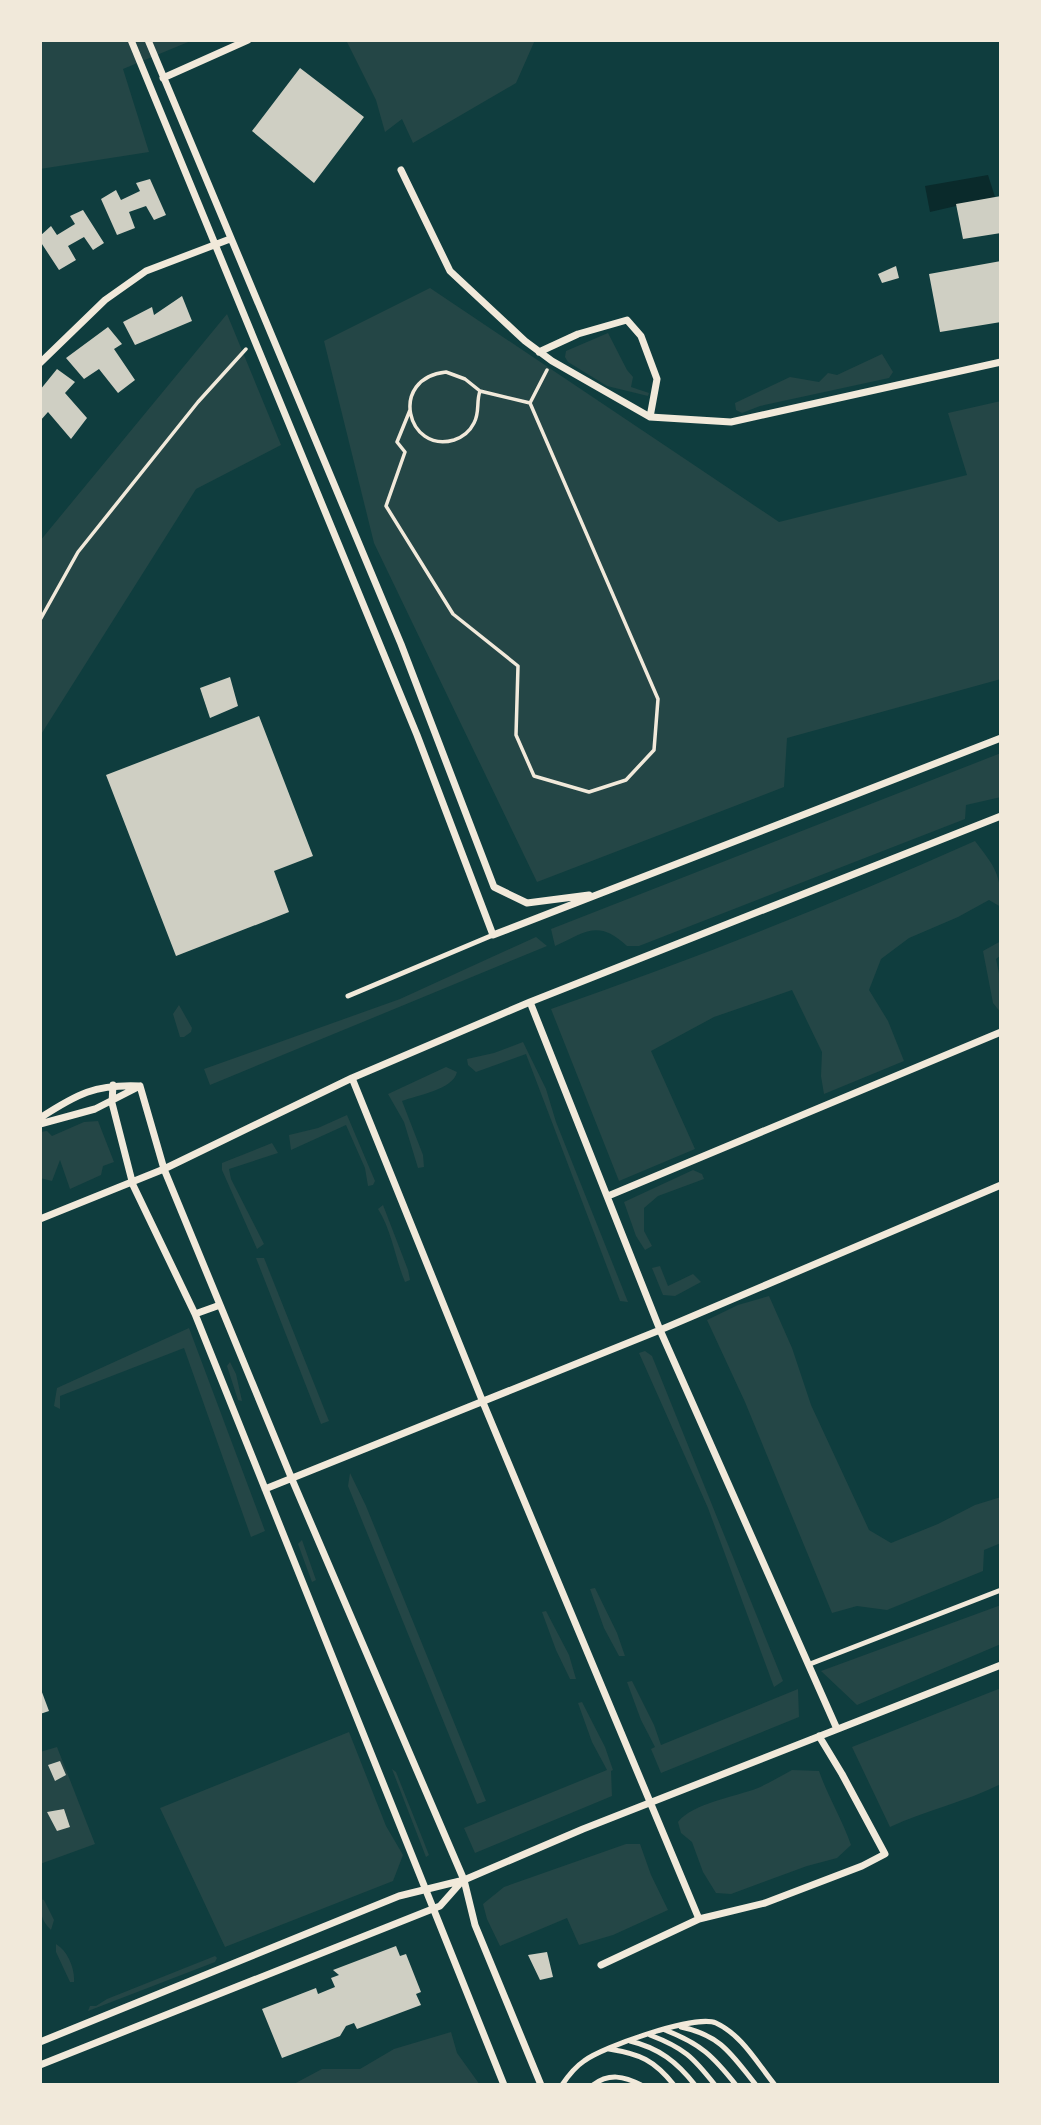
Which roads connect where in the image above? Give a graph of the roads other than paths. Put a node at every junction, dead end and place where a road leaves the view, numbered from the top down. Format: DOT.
graph roads {
  1 [pos="131,40"];
  2 [pos="148,40"];
  3 [pos="248,40"];
  4 [pos="163,78"];
  5 [pos="401,170"];
  6 [pos="230,239"];
  7 [pos="216,244"];
  8 [pos="539,352"];
  9 [pos="1001,362"];
  10 [pos="40,363"];
  11 [pos="650,417"];
  12 [pos="1001,738"];
  13 [pos="1001,816"];
  14 [pos="602,894"];
  15 [pos="493,935"];
  16 [pos="348,996"];
  17 [pos="530,1002"];
  18 [pos="1001,1032"];
  19 [pos="352,1078"];
  20 [pos="113,1085"];
  21 [pos="140,1086"];
  22 [pos="112,1101"];
  23 [pos="40,1121"];
  24 [pos="164,1169"];
  25 [pos="133,1182"];
  26 [pos="1001,1185"];
  27 [pos="608,1196"];
  28 [pos="40,1219"];
  29 [pos="220,1305"];
  30 [pos="195,1314"];
  31 [pos="660,1330"];
  32 [pos="482,1400"];
  33 [pos="291,1477"];
  34 [pos="265,1489"];
  35 [pos="1001,1590"];
  36 [pos="810,1664"];
  37 [pos="1001,1665"];
  38 [pos="837,1729"];
  39 [pos="819,1736"];
  40 [pos="650,1803"];
  41 [pos="464,1880"];
  42 [pos="425,1889"];
  43 [pos="433,1909"];
  44 [pos="699,1919"];
  45 [pos="601,1965"];
  46 [pos="677,2026"];
  47 [pos="665,2030"];
  48 [pos="650,2035"];
  49 [pos="629,2041"];
  50 [pos="40,2042"];
  51 [pos="605,2049"];
  52 [pos="40,2065"];
  53 [pos="504,2085"];
  54 [pos="541,2085"];
  55 [pos="562,2085"];
  56 [pos="593,2085"];
  57 [pos="641,2085"];
  58 [pos="674,2085"];
  59 [pos="695,2085"];
  60 [pos="715,2085"];
  61 [pos="736,2085"];
  62 [pos="756,2085"];
  63 [pos="775,2085"];
  1 -- 7 [label="street"];
  2 -- 4 [label="street"];
  3 -- 4 [label="street"];
  4 -- 6 [label="street"];
  5 -- 8 [label="street"];
  6 -- 7 [label="street"];
  6 -- 14 [label="street"];
  7 -- 10 [label="street"];
  7 -- 15 [label="street"];
  8 -- 11 [label="street"];
  8 -- 11 [label="street"];
  9 -- 11 [label="street"];
  12 -- 14 [label="street"];
  13 -- 17 [label="street"];
  14 -- 15 [label="street"];
  15 -- 16 [label="lane"];
  17 -- 19 [label="street"];
  17 -- 27 [label="street"];
  18 -- 27 [label="street"];
  19 -- 24 [label="street"];
  19 -- 32 [label="street"];
  20 -- 21 [label="street"];
  20 -- 22 [label="street"];
  20 -- 23 [label="street"];
  21 -- 22 [label="street"];
  21 -- 24 [label="street"];
  22 -- 23 [label="street"];
  22 -- 25 [label="street"];
  24 -- 25 [label="street"];
  24 -- 29 [label="street"];
  25 -- 28 [label="street"];
  25 -- 30 [label="street"];
  26 -- 31 [label="street"];
  27 -- 31 [label="street"];
  29 -- 30 [label="street"];
  29 -- 33 [label="street"];
  30 -- 34 [label="street"];
  31 -- 32 [label="street"];
  31 -- 36 [label="street"];
  32 -- 33 [label="street"];
  32 -- 40 [label="street"];
  33 -- 34 [label="street"];
  33 -- 41 [label="street"];
  34 -- 42 [label="street"];
  35 -- 36 [label="lane"];
  36 -- 38 [label="street"];
  37 -- 38 [label="street"];
  38 -- 39 [label="street"];
  39 -- 40 [label="street"];
  39 -- 44 [label="street"];
  40 -- 41 [label="street"];
  40 -- 44 [label="street"];
  41 -- 42 [label="street"];
  41 -- 43 [label="street"];
  41 -- 54 [label="street"];
  42 -- 43 [label="street"];
  42 -- 50 [label="street"];
  43 -- 52 [label="street"];
  43 -- 53 [label="street"];
  44 -- 45 [label="street"];
  46 -- 47 [label="lane"];
  46 -- 62 [label="lane"];
  46 -- 63 [label="lane"];
  47 -- 48 [label="lane"];
  47 -- 61 [label="lane"];
  48 -- 49 [label="lane"];
  48 -- 60 [label="lane"];
  49 -- 51 [label="lane"];
  49 -- 59 [label="lane"];
  51 -- 55 [label="lane"];
  51 -- 58 [label="lane"];
  56 -- 57 [label="lane"];
}
